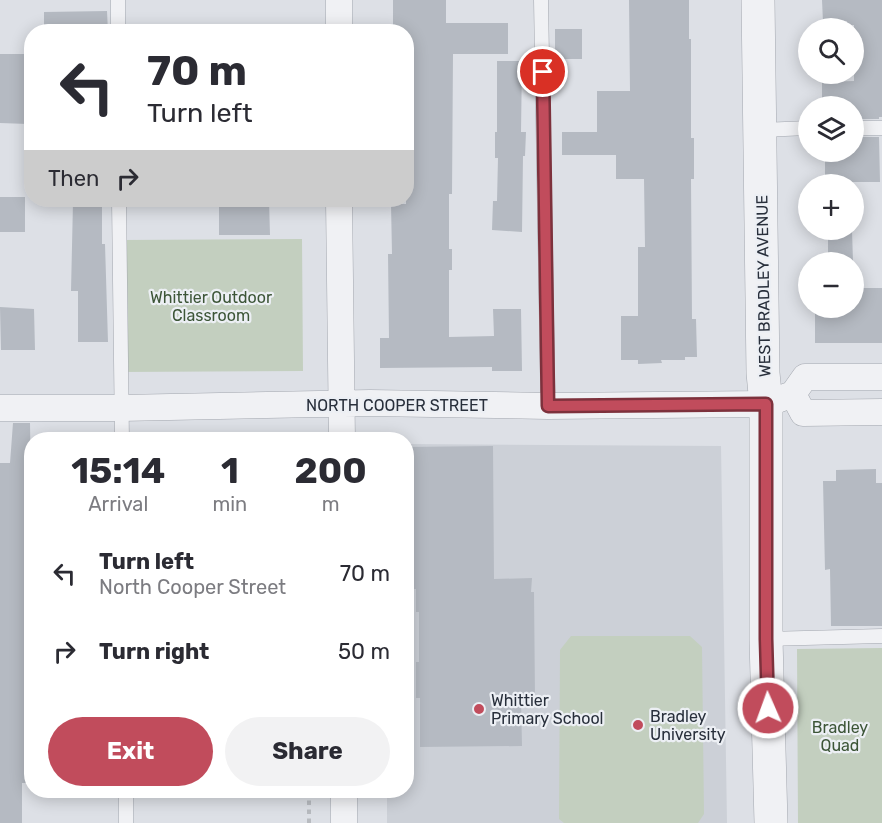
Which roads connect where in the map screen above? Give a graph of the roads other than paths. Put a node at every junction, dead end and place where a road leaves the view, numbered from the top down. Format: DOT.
graph roads {
  1 [pos="118,0"];
  2 [pos="339,0"];
  3 [pos="542,0"];
  4 [pos="758,0"];
  5 [pos="118,24"];
  6 [pos="339,24"];
  7 [pos="798,128"];
  8 [pos="864,128"];
  9 [pos="882,128"];
  10 [pos="761,130"];
  11 [pos="119,207"];
  12 [pos="339,207"];
  13 [pos="882,377"];
  14 [pos="779,399"];
  15 [pos="341,403"];
  16 [pos="548,406"];
  17 [pos="0,408"];
  18 [pos="121,408"];
  19 [pos="882,412"];
  20 [pos="122,432"];
  21 [pos="342,432"];
  22 [pos="882,636"];
  23 [pos="766,639"];
  24 [pos="126,798"];
  25 [pos="344,798"];
  26 [pos="126,823"];
  27 [pos="345,823"];
  28 [pos="771,823"];
  1 -- 5 [label="lane"];
  2 -- 6 [label="street"];
  3 -- 16 [label="lane"];
  4 -- 10 [label="street, WEST BRADLEY AVENUE"];
  7 -- 10 [label="lane"];
  8 -- 9 [label="lane"];
  10 -- 14 [label="street, WEST BRADLEY AVENUE"];
  11 -- 18 [label="lane"];
  12 -- 15 [label="street"];
  13 -- 14 [label="street"];
  14 -- 16 [label="street, NORTH COOPER STREET"];
  14 -- 19 [label="street"];
  14 -- 23 [label="street, WEST BRADLEY AVENUE"];
  15 -- 16 [label="street, NORTH COOPER STREET"];
  15 -- 18 [label="street, NORTH COOPER STREET"];
  15 -- 21 [label="street"];
  17 -- 18 [label="street, NORTH COOPER STREET"];
  18 -- 20 [label="lane"];
  22 -- 23 [label="lane"];
  23 -- 28 [label="street, WEST BRADLEY AVENUE"];
  24 -- 26 [label="lane"];
  25 -- 27 [label="street"];
}
